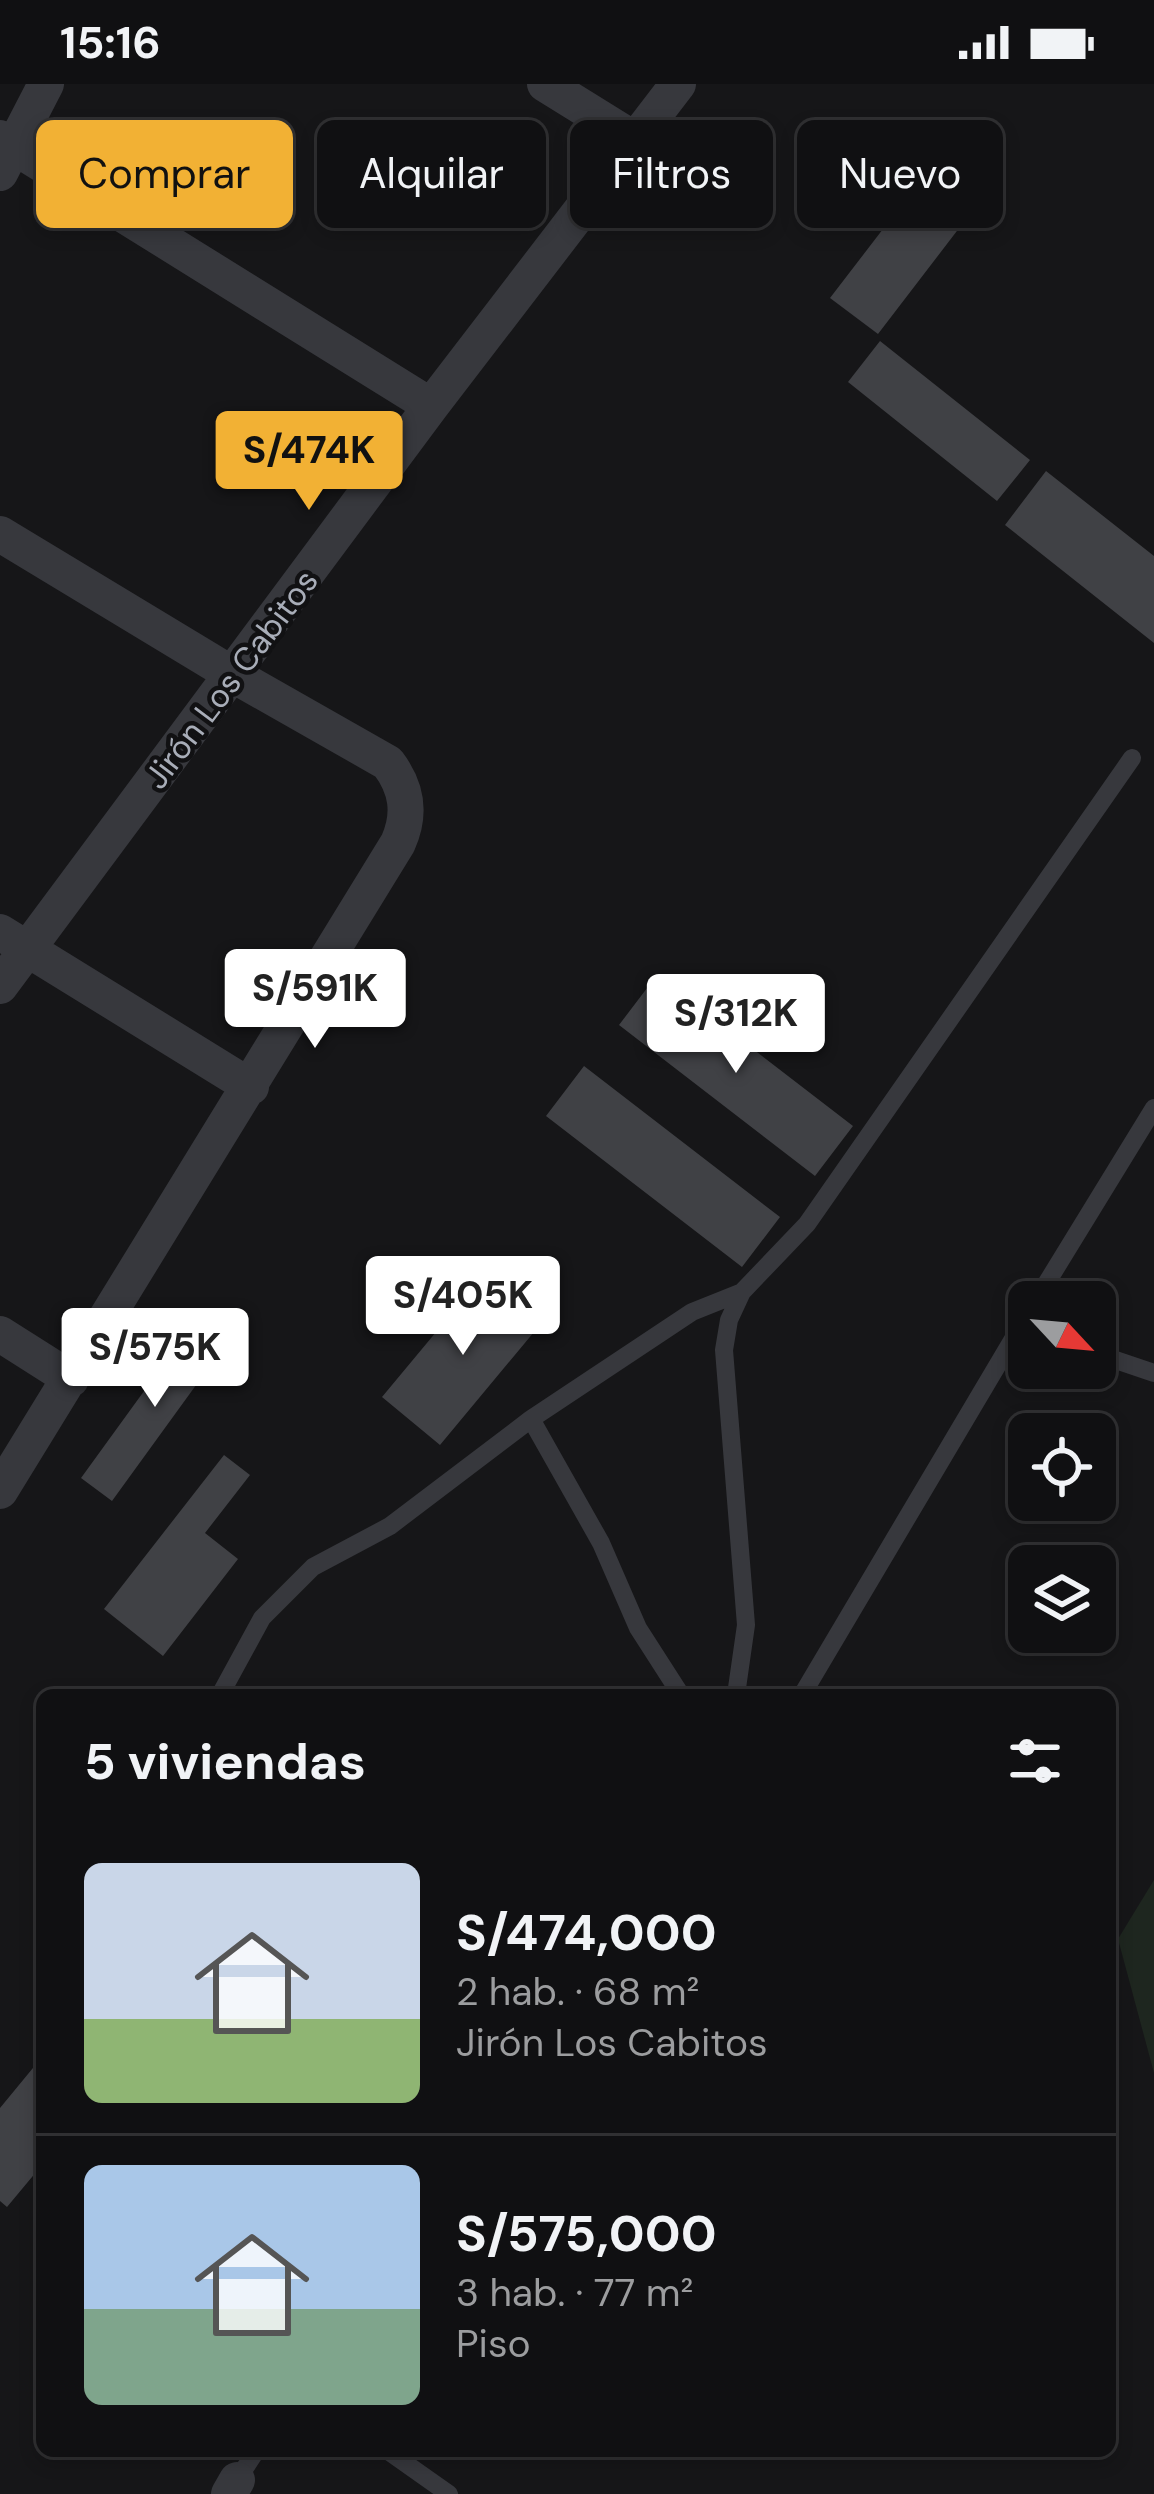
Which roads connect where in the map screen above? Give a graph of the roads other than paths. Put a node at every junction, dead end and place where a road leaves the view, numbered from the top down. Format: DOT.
graph roads {
  1 [pos="46,84"];
  2 [pos="545,84"];
  3 [pos="678,84"];
  4 [pos="603,120"];
  5 [pos="652,120"];
  6 [pos="5,152"];
  7 [pos="570,227"];
  8 [pos="431,406"];
  9 [pos="0,534"];
  10 [pos="235,676"];
  11 [pos="1132,758"];
  12 [pos="14,940"];
  13 [pos="0,986"];
  14 [pos="251,1087"];
  15 [pos="1154,1108"];
  16 [pos="1048,1281"];
  17 [pos="742,1292"];
  18 [pos="0,1334"];
  19 [pos="1008,1353"];
  20 [pos="1116,1360"];
  21 [pos="1154,1373"];
  22 [pos="71,1379"];
  23 [pos="531,1419"];
  24 [pos="0,1491"];
  25 [pos="223,1689"];
  26 [pos="677,1689"];
  27 [pos="737,1689"];
  28 [pos="806,1689"];
  29 [pos="396,2457"];
  30 [pos="448,2494"];
  1 -- 6 [label="street"];
  2 -- 4 [label="street"];
  3 -- 5 [label="street, Jirón Los Cabitos"];
  6 -- 8 [label="street"];
  7 -- 8 [label="street, Jirón Los Cabitos"];
  8 -- 10 [label="street, Jirón Los Cabitos"];
  9 -- 10 [label="street"];
  10 -- 12 [label="street, Jirón Los Cabitos"];
  10 -- 14 [label="street"];
  11 -- 17 [label="lane"];
  12 -- 13 [label="street, Jirón Los Cabitos"];
  12 -- 14 [label="street"];
  14 -- 22 [label="street"];
  15 -- 16 [label="lane"];
  17 -- 23 [label="lane"];
  17 -- 27 [label="lane"];
  18 -- 22 [label="street"];
  19 -- 28 [label="lane"];
  20 -- 21 [label="lane"];
  22 -- 24 [label="street"];
  23 -- 25 [label="lane"];
  23 -- 26 [label="lane"];
  29 -- 30 [label="lane"];
}
